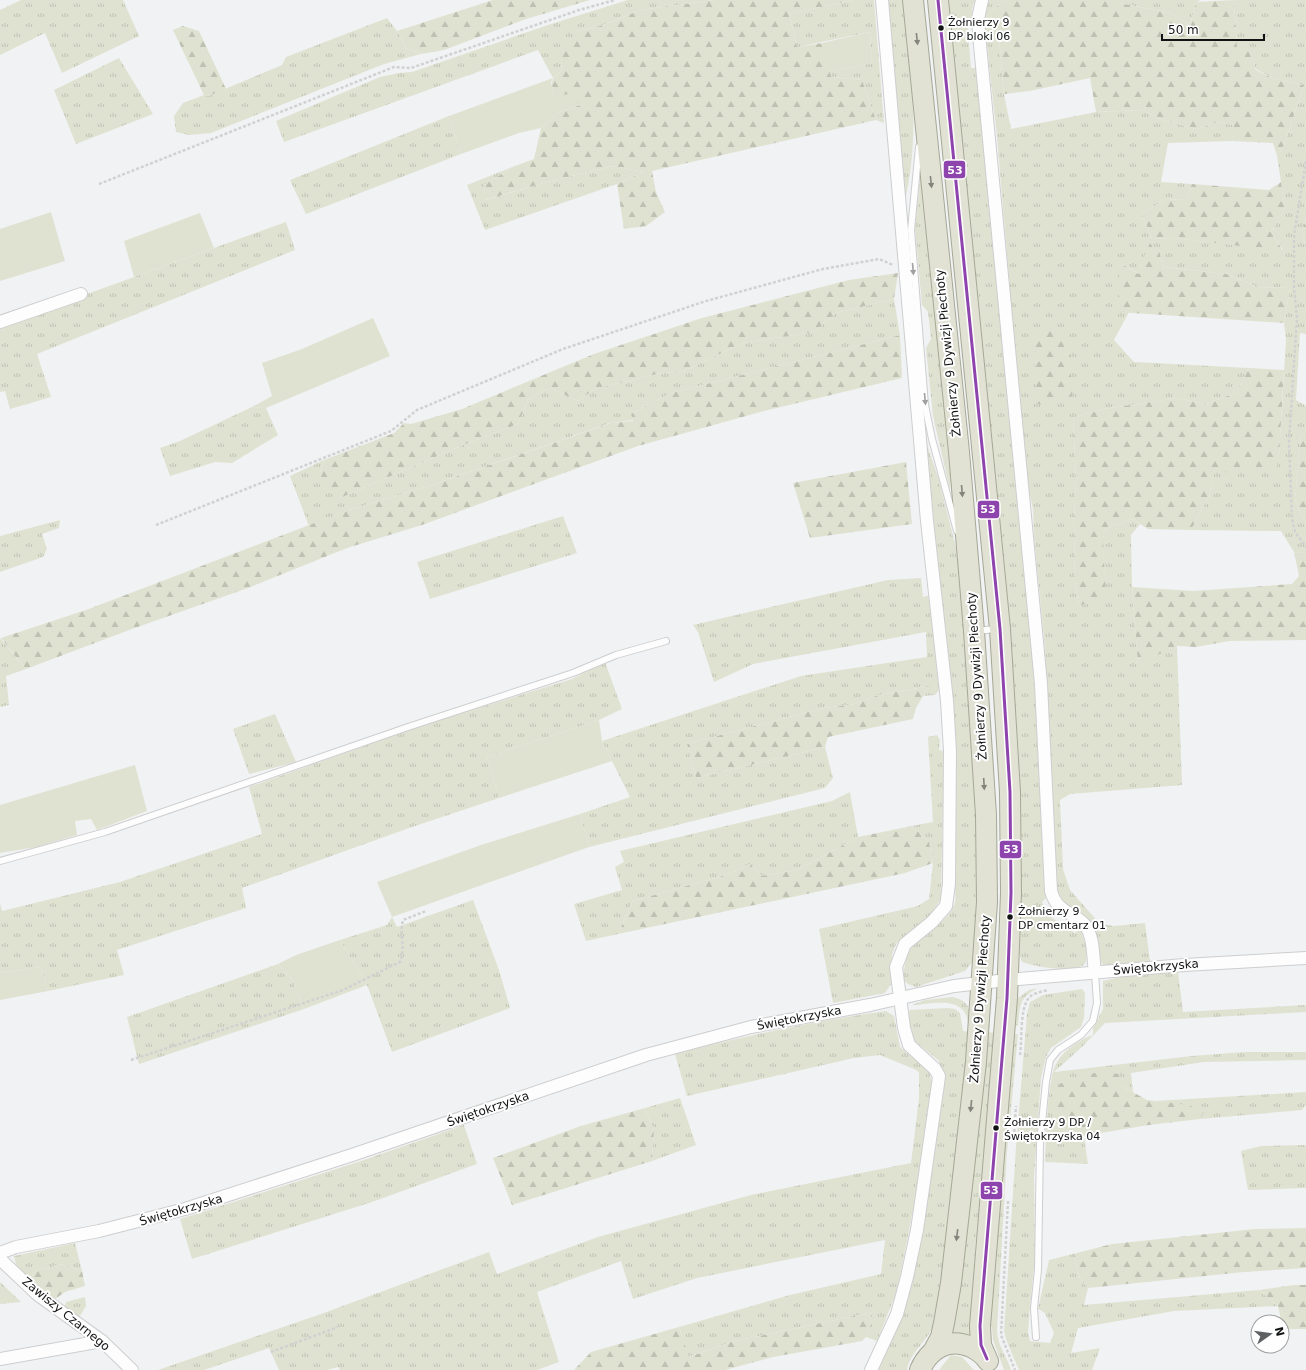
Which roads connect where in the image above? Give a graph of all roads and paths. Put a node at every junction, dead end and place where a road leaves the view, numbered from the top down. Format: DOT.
graph roads {
  1 [pos="614,0"];
  2 [pos="882,0"];
  3 [pos="913,0"];
  4 [pos="938,0"];
  5 [pos="982,0"];
  6 [pos="924,108"];
  7 [pos="1306,161"];
  8 [pos="99,184"];
  9 [pos="906,273"];
  10 [pos="81,294"];
  11 [pos="0,322"];
  12 [pos="156,525"];
  13 [pos="1306,547"];
  14 [pos="971,589"];
  15 [pos="1000,629"];
  16 [pos="974,631"];
  17 [pos="666,641"];
  18 [pos="0,861"];
  19 [pos="426,911"];
  20 [pos="1306,958"];
  21 [pos="1095,973"];
  22 [pos="1007,980"];
  23 [pos="981,983"];
  24 [pos="1055,989"];
  25 [pos="900,997"];
  26 [pos="1020,1058"];
  27 [pos="131,1060"];
  28 [pos="1017,1102"];
  29 [pos="1013,1145"];
  30 [pos="1009,1196"];
  31 [pos="0,1253"];
  32 [pos="0,1259"];
  33 [pos="338,1327"];
  34 [pos="1036,1337"];
  35 [pos="102,1341"];
  36 [pos="934,1350"];
  37 [pos="271,1352"];
  38 [pos="0,1359"];
  39 [pos="989,1364"];
  40 [pos="132,1370"];
  41 [pos="871,1370"];
  42 [pos="920,1370"];
  43 [pos="1015,1370"];
  1 -- 8 [label="path"];
  2 -- 9 [label="street"];
  3 -- 6 [label="highway, Żołnierzy 9 Dywizji Piechoty, one-way"];
  4 -- 15 [label="highway, Żołnierzy 9 Dywizji Piechoty"];
  5 -- 21 [label="street"];
  6 -- 14 [label="highway, Żołnierzy 9 Dywizji Piechoty, one-way"];
  6 -- 14 [label="lane, one-way"];
  7 -- 13 [label="path"];
  9 -- 12 [label="path"];
  9 -- 25 [label="street"];
  10 -- 11 [label="street"];
  14 -- 16 [label="highway, Żołnierzy 9 Dywizji Piechoty"];
  15 -- 16 [label="lane"];
  15 -- 22 [label="highway, Żołnierzy 9 Dywizji Piechoty"];
  16 -- 23 [label="highway, Żołnierzy 9 Dywizji Piechoty, one-way"];
  17 -- 18 [label="lane"];
  19 -- 27 [label="path"];
  20 -- 21 [label="street, Świętokrzyska"];
  21 -- 22 [label="street, Świętokrzyska"];
  21 -- 34 [label="lane"];
  22 -- 23 [label="street, Świętokrzyska"];
  22 -- 39 [label="highway, Żołnierzy 9 Dywizji Piechoty"];
  23 -- 25 [label="street, Świętokrzyska"];
  23 -- 36 [label="highway, Żołnierzy 9 Dywizji Piechoty, one-way"];
  24 -- 26 [label="path"];
  25 -- 31 [label="street, Świętokrzyska"];
  25 -- 41 [label="street"];
  28 -- 29 [label="path"];
  30 -- 43 [label="path"];
  32 -- 35 [label="street, Zawiszy Czarnego"];
  33 -- 37 [label="path"];
  35 -- 38 [label="street"];
  35 -- 40 [label="street, Zawiszy Czarnego"];
  36 -- 39 [label="highway"];
  36 -- 42 [label="highway, Żołnierzy 9 Dywizji Piechoty"];
}
